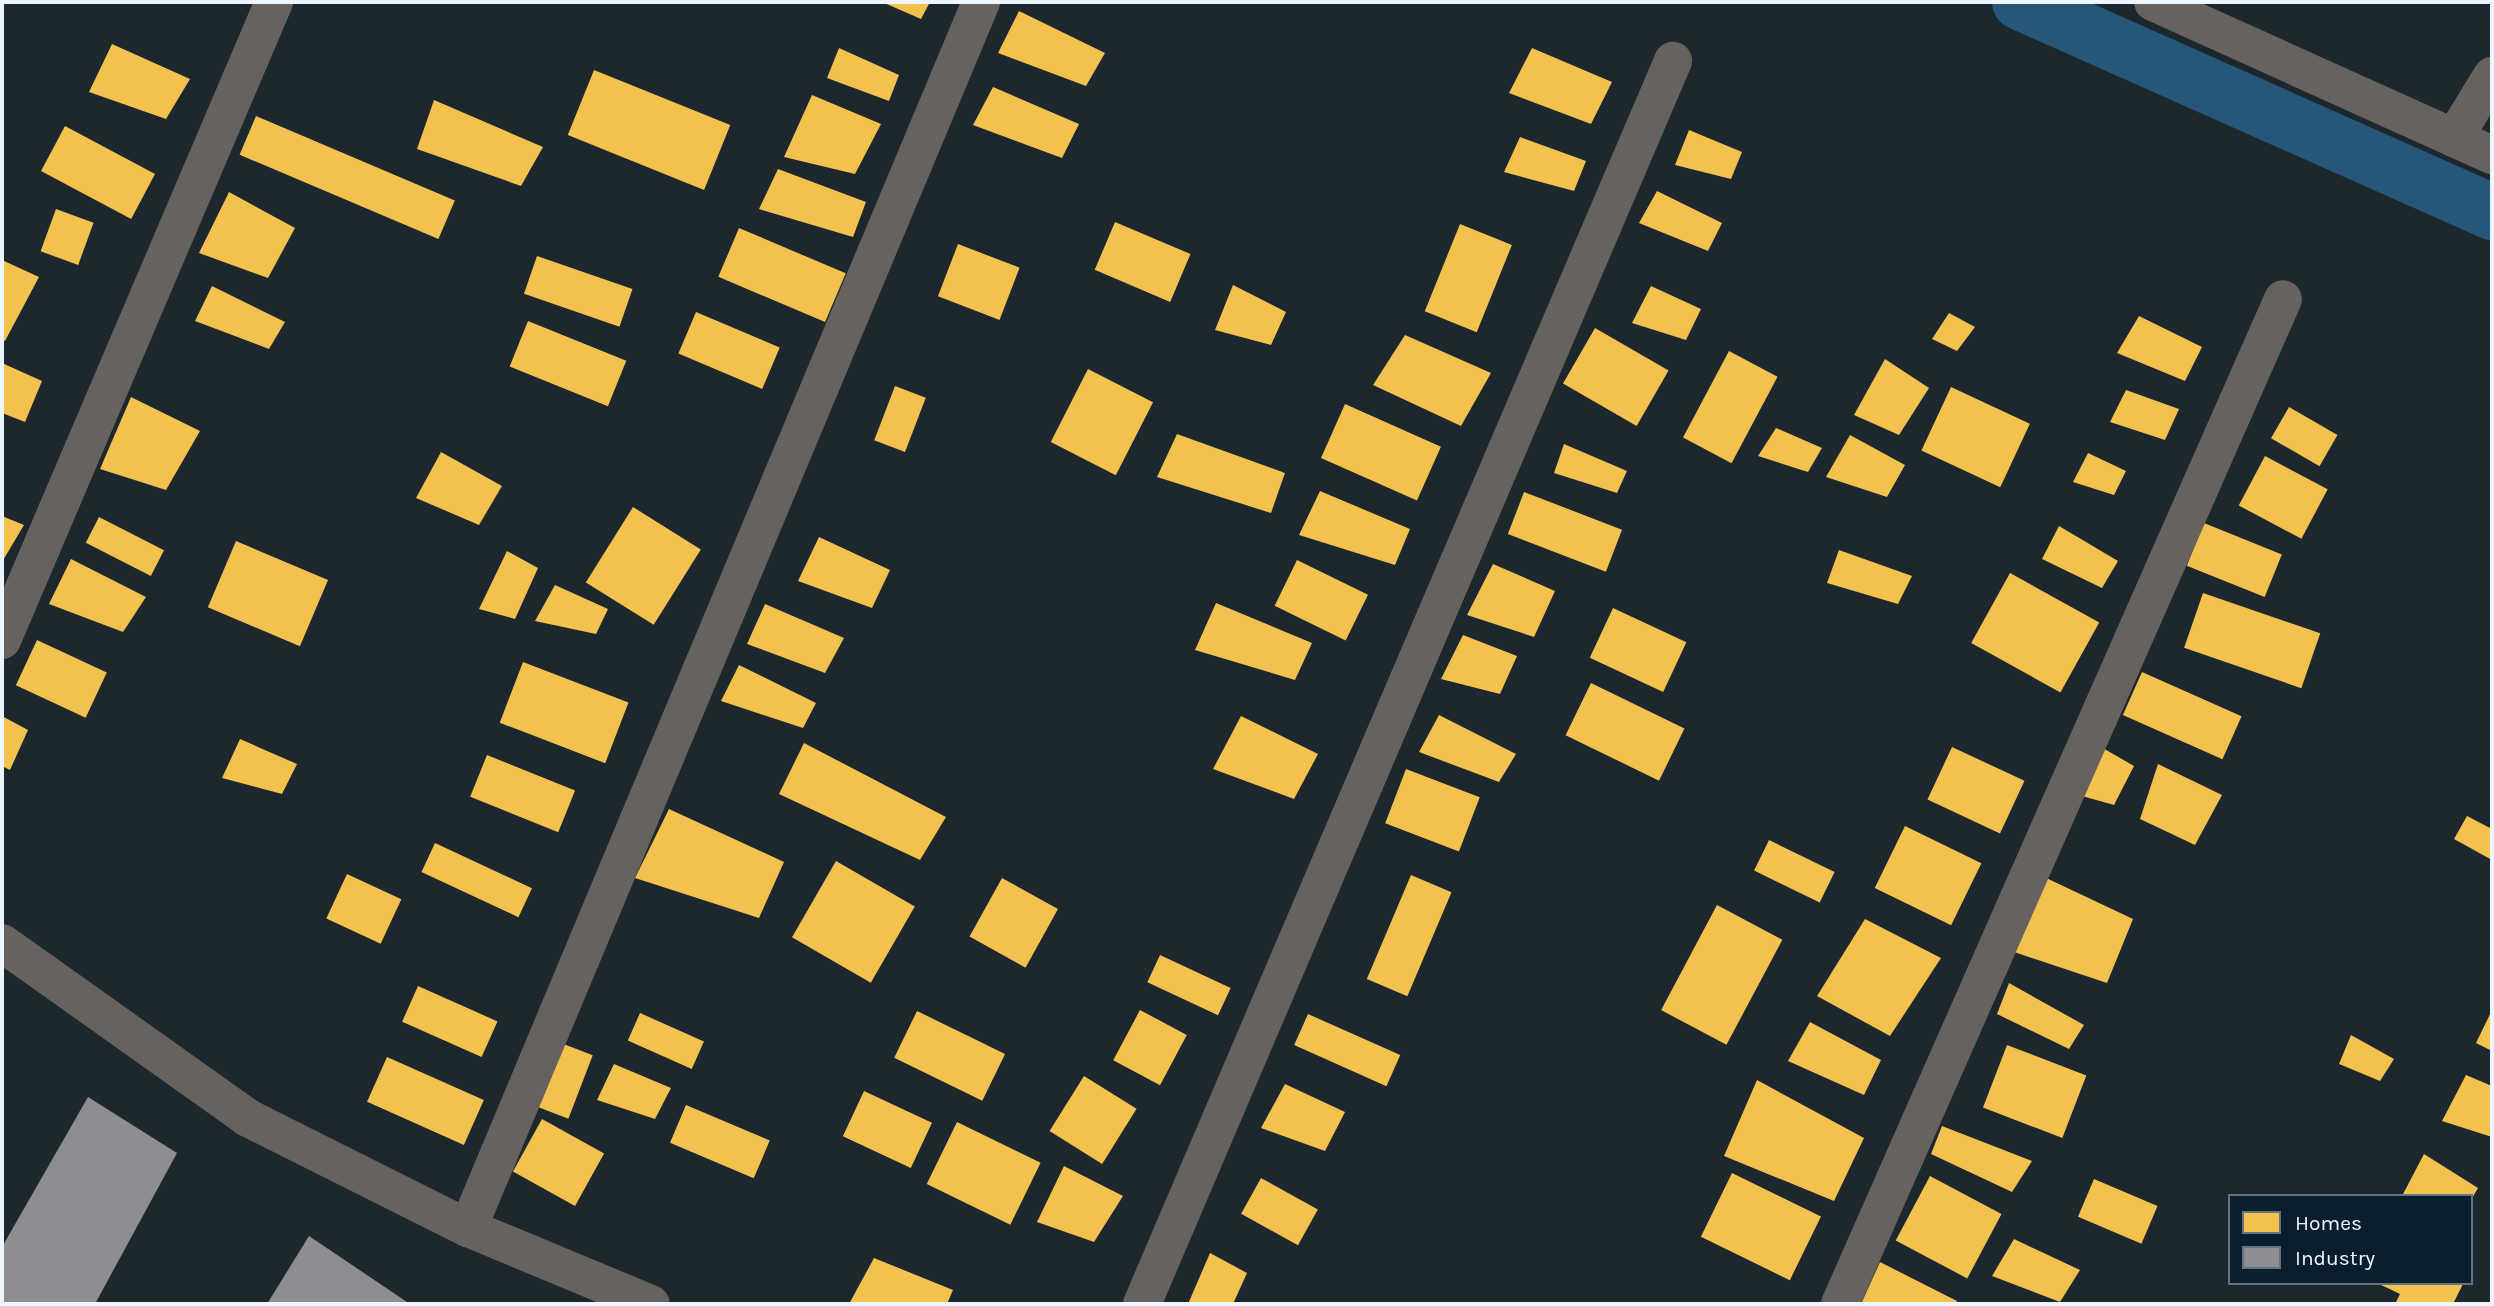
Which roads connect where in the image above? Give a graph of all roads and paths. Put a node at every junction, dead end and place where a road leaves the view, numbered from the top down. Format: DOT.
graph roads {
  1 [pos="274,2"];
  2 [pos="981,2"];
  3 [pos="2153,2"];
  4 [pos="1673,61"];
  5 [pos="2492,76"];
  6 [pos="2454,138"];
  7 [pos="2492,155"];
  8 [pos="2283,299"];
  9 [pos="2,640"];
  10 [pos="2,943"];
  11 [pos="468,1228"];
  12 [pos="651,1304"];
  13 [pos="1142,1304"];
  14 [pos="1840,1304"];
  1 -- 9 [label="street"];
  2 -- 11 [label="street"];
  3 -- 6 [label="street"];
  4 -- 13 [label="street"];
  5 -- 6 [label="street"];
  6 -- 7 [label="street"];
  8 -- 14 [label="street"];
  10 -- 11 [label="street"];
  11 -- 12 [label="street"];
}
